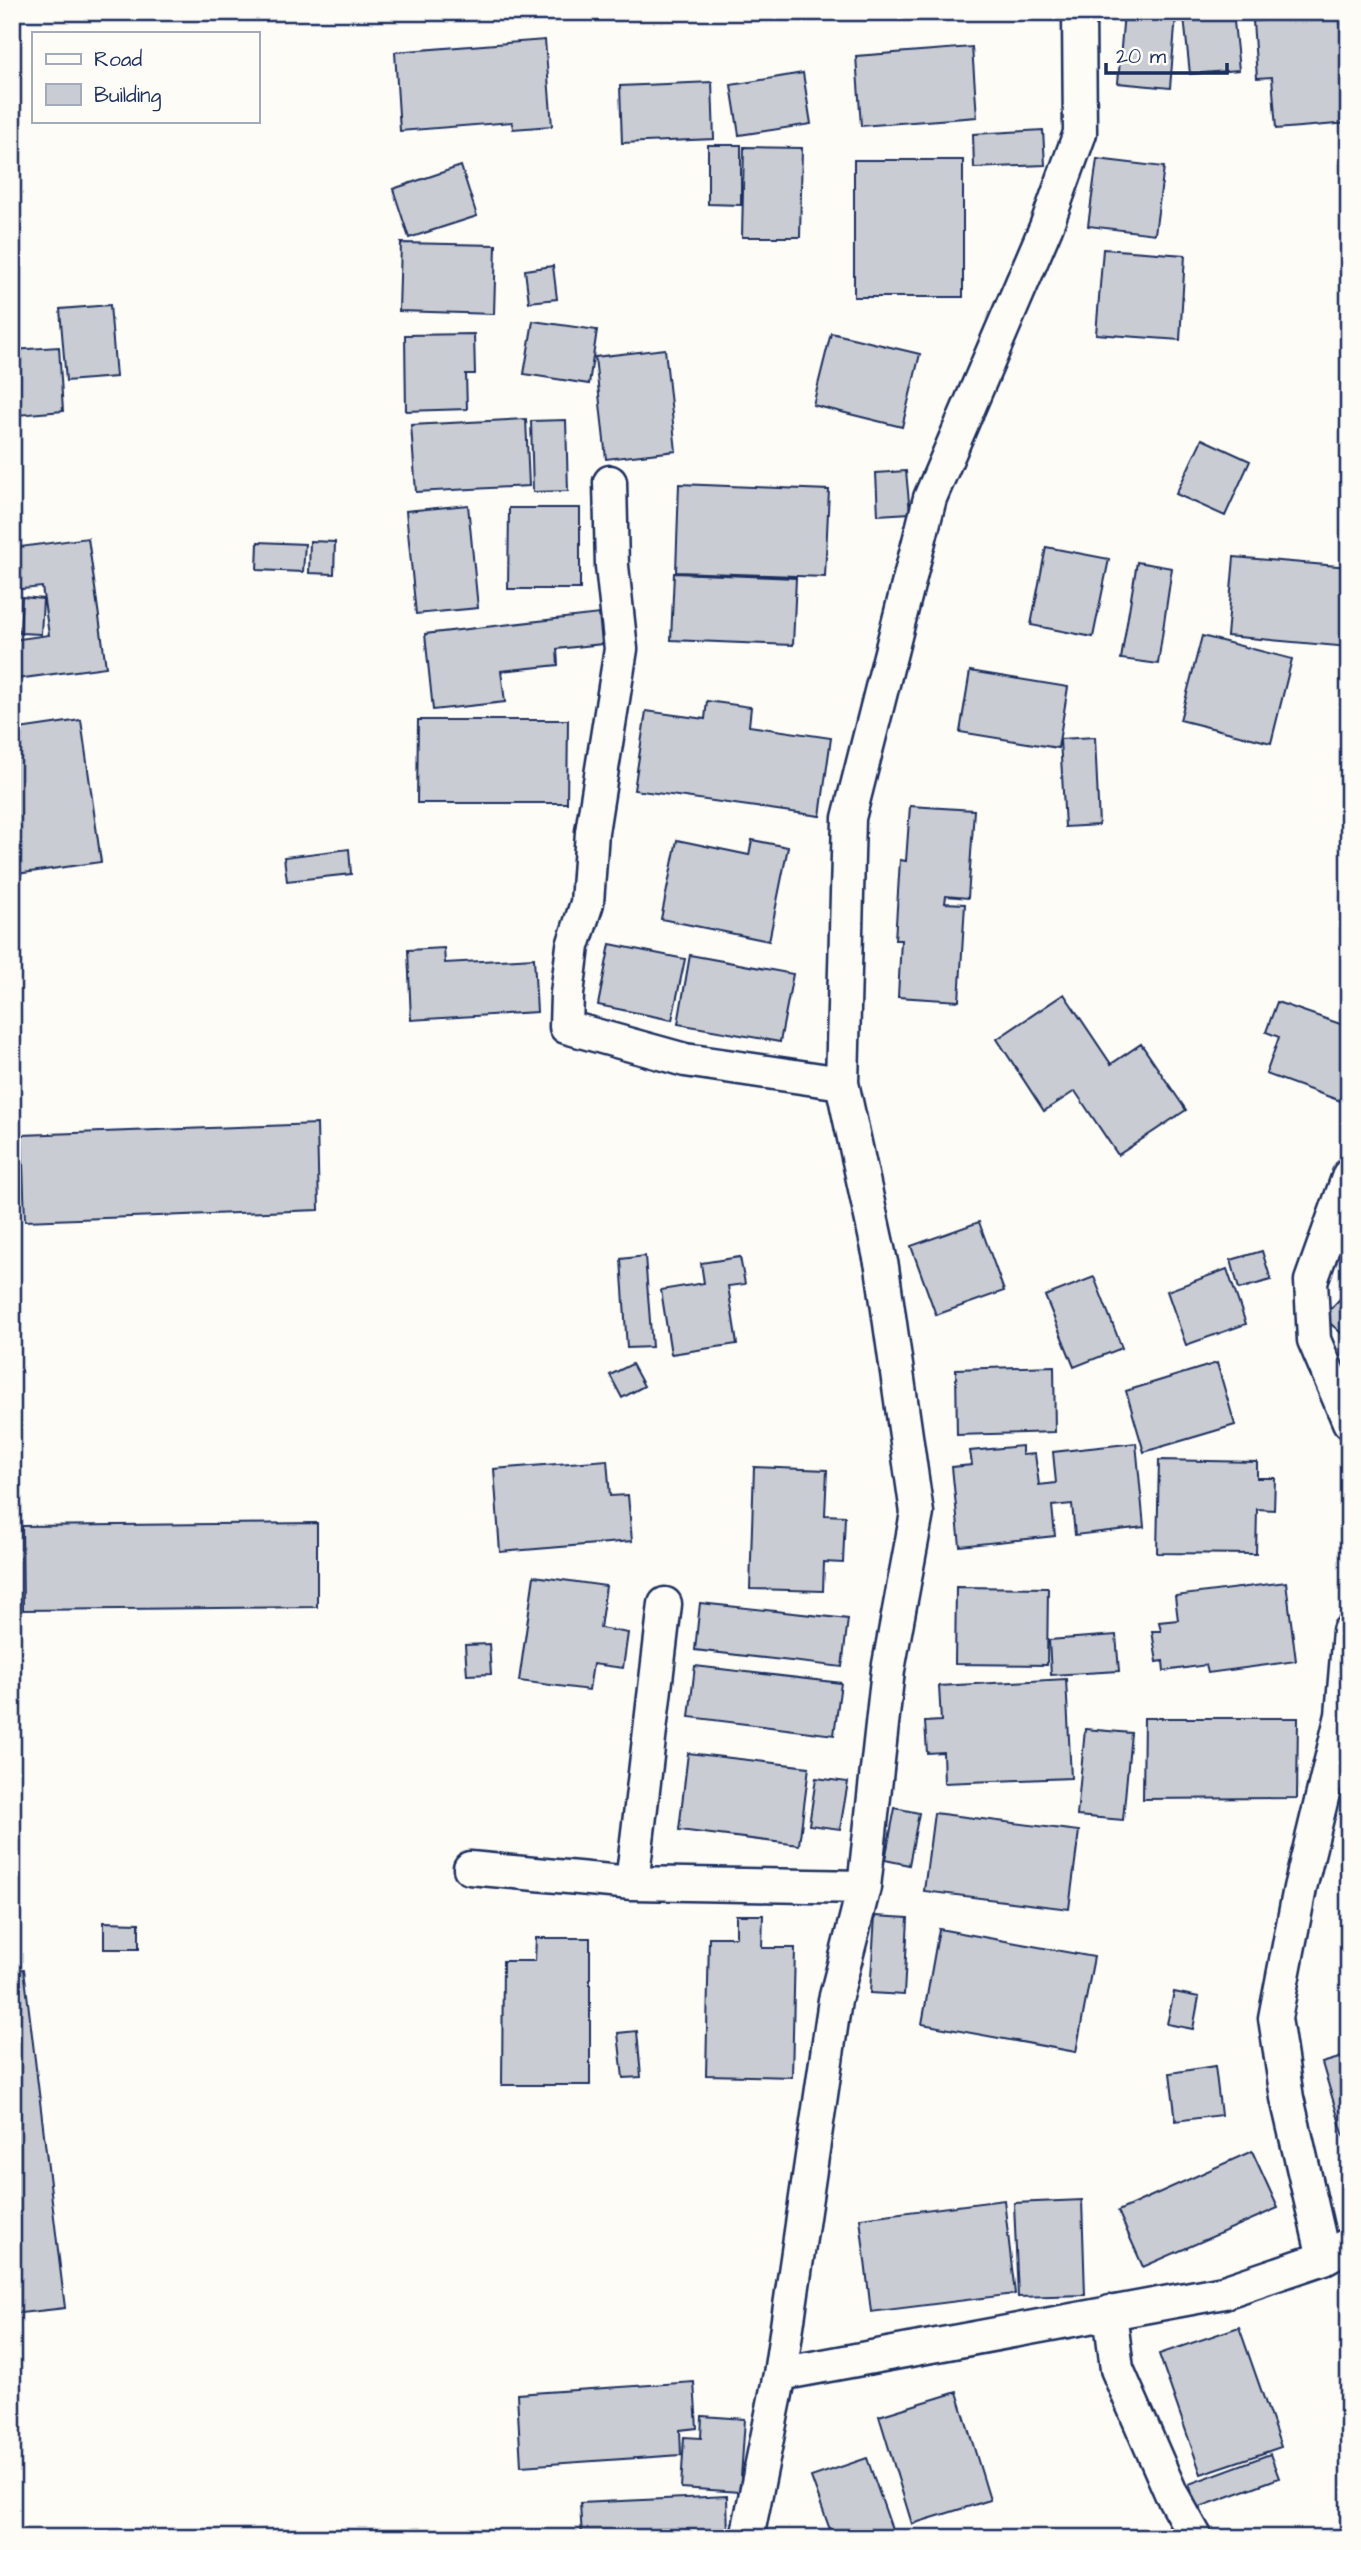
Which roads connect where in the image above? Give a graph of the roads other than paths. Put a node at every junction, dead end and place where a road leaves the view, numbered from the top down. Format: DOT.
graph roads {
  1 [pos="1079,12"];
  2 [pos="610,482"];
  3 [pos="842,1083"];
  4 [pos="1349,1175"];
  5 [pos="1349,1422"];
  6 [pos="665,1604"];
  7 [pos="1349,1631"];
  8 [pos="470,1868"];
  9 [pos="632,1883"];
  10 [pos="864,1887"];
  11 [pos="1336,2251"];
  12 [pos="1110,2312"];
  13 [pos="780,2374"];
  14 [pos="747,2538"];
  15 [pos="1196,2538"];
  1 -- 3 [label="street"];
  2 -- 3 [label="street"];
  3 -- 10 [label="street"];
  4 -- 5 [label="street"];
  6 -- 9 [label="street"];
  7 -- 11 [label="street"];
  8 -- 9 [label="street"];
  9 -- 10 [label="street"];
  10 -- 13 [label="street"];
  11 -- 12 [label="street"];
  12 -- 13 [label="street"];
  12 -- 15 [label="street"];
  13 -- 14 [label="street"];
}
